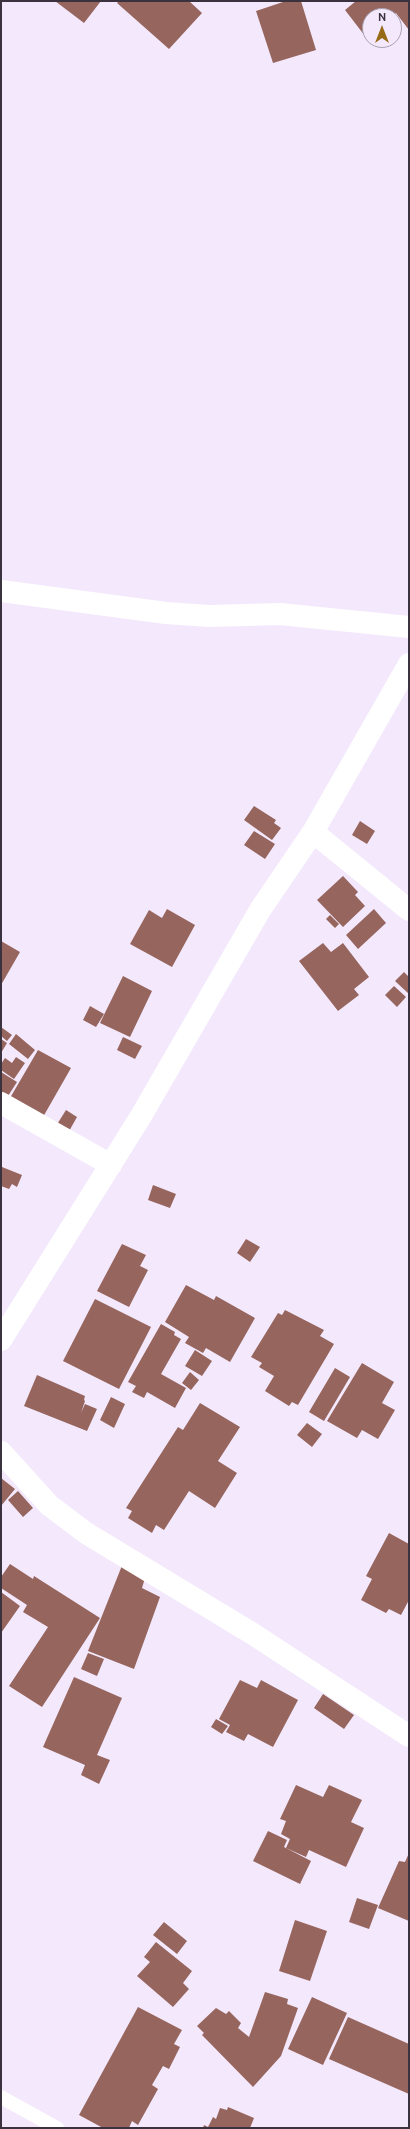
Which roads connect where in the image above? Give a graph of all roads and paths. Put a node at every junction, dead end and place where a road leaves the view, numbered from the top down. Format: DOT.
graph roads {
  1 [pos="1,591"];
  2 [pos="409,627"];
  3 [pos="409,664"];
  4 [pos="312,832"];
  5 [pos="409,910"];
  6 [pos="1,1103"];
  7 [pos="111,1165"];
  8 [pos="1,1340"];
  9 [pos="1,1452"];
  10 [pos="409,1736"];
  11 [pos="1,2097"];
  12 [pos="57,2128"];
  1 -- 2 [label="street"];
  3 -- 4 [label="street"];
  4 -- 5 [label="street"];
  4 -- 7 [label="street"];
  6 -- 7 [label="street"];
  7 -- 8 [label="street"];
  9 -- 10 [label="street"];
  11 -- 12 [label="lane"];
}
